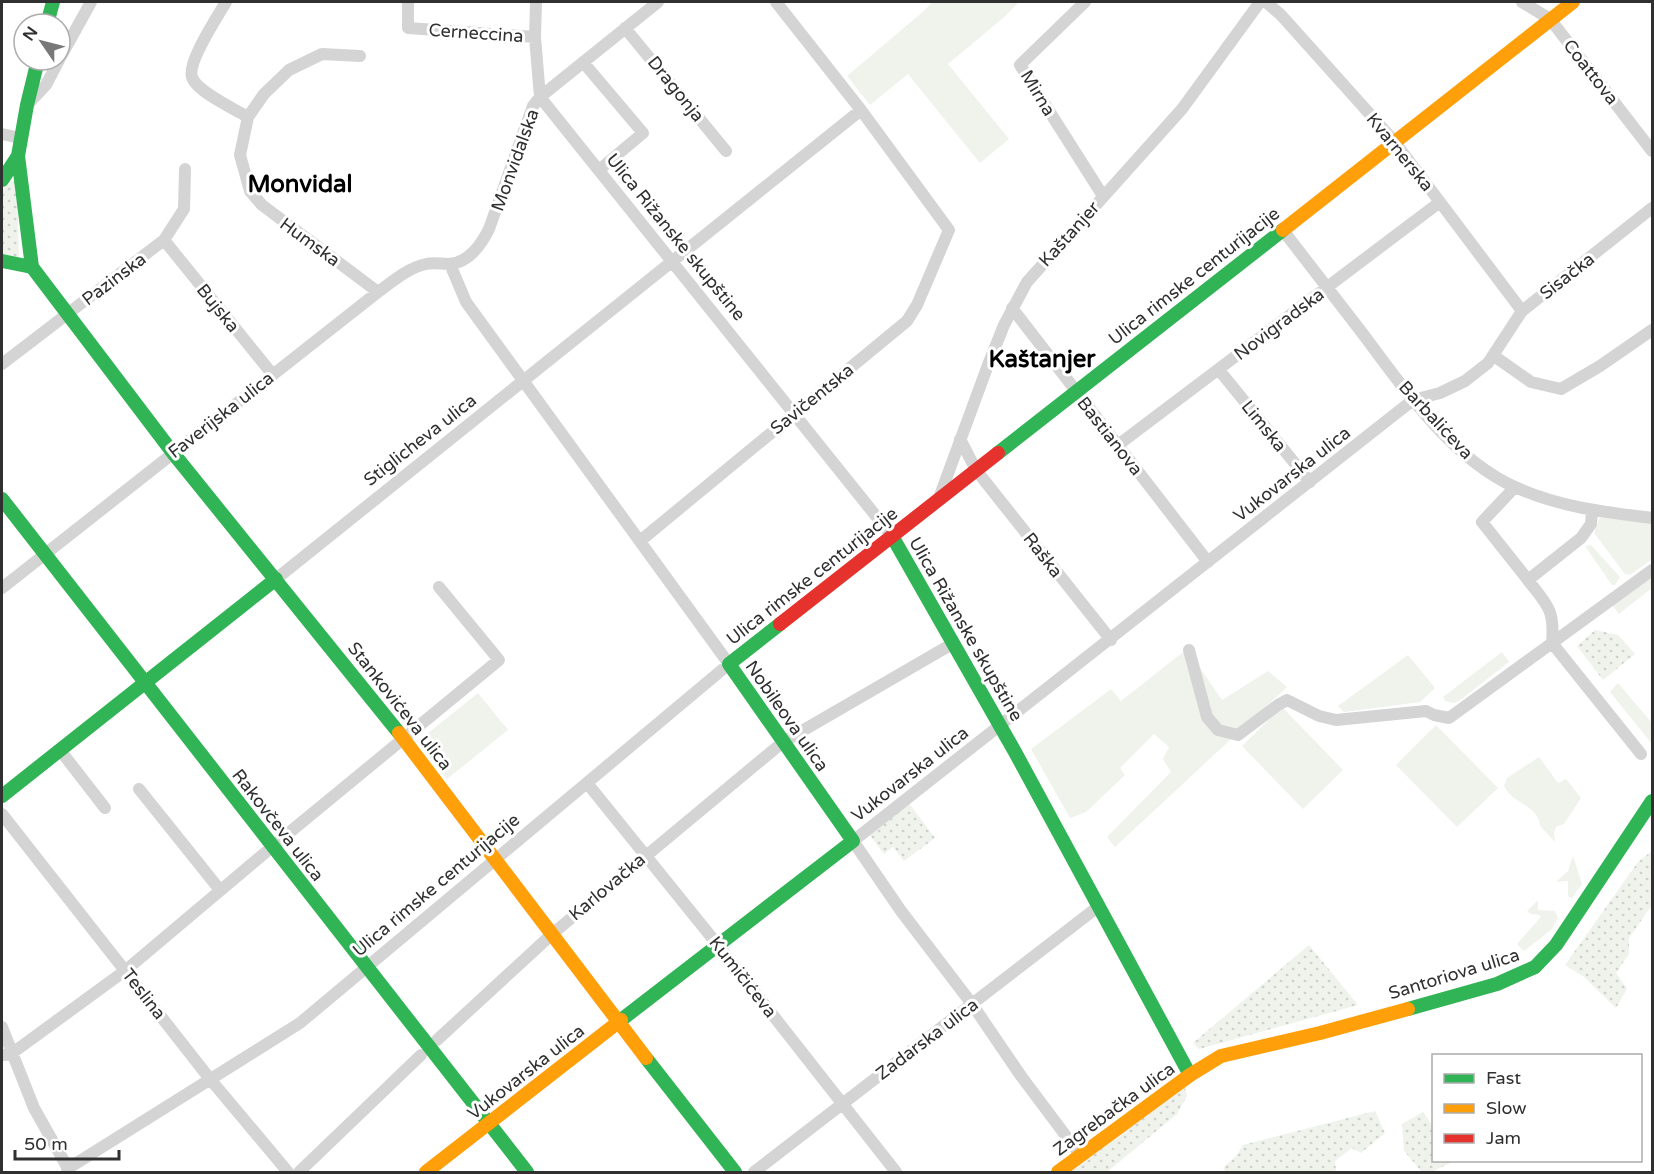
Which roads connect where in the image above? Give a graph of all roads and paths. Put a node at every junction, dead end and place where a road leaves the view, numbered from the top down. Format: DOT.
graph roads {
  1 [pos="91,2"];
  2 [pos="226,2"];
  3 [pos="408,2"];
  4 [pos="536,2"];
  5 [pos="658,2"];
  6 [pos="776,2"];
  7 [pos="1085,2"];
  8 [pos="1260,2"];
  9 [pos="1266,2"];
  10 [pos="1522,2"];
  11 [pos="1573,2"];
  12 [pos="1550,19"];
  13 [pos="625,28"];
  14 [pos="72,37"];
  15 [pos="535,38"];
  16 [pos="360,56"];
  17 [pos="584,62"];
  18 [pos="35,72"];
  19 [pos="53,72"];
  20 [pos="540,98"];
  21 [pos="27,105"];
  22 [pos="861,110"];
  23 [pos="248,117"];
  24 [pos="2,134"];
  25 [pos="20,138"];
  26 [pos="1394,141"];
  27 [pos="726,151"];
  28 [pos="1653,152"];
  29 [pos="18,156"];
  30 [pos="185,169"];
  31 [pos="599,170"];
  32 [pos="2,180"];
  33 [pos="1103,196"];
  34 [pos="1440,202"];
  35 [pos="1653,208"];
  36 [pos="1282,229"];
  37 [pos="164,240"];
  38 [pos="2,261"];
  39 [pos="672,262"];
  40 [pos="450,264"];
  41 [pos="32,267"];
  42 [pos="1328,288"];
  43 [pos="378,292"];
  44 [pos="1012,308"];
  45 [pos="1522,311"];
  46 [pos="67,315"];
  47 [pos="1653,330"];
  48 [pos="1494,356"];
  49 [pos="2,364"];
  50 [pos="1219,370"];
  51 [pos="273,375"];
  52 [pos="523,381"];
  53 [pos="1075,392"];
  54 [pos="1413,400"];
  55 [pos="794,413"];
  56 [pos="960,439"];
  57 [pos="1118,445"];
  58 [pos="173,453"];
  59 [pos="976,470"];
  60 [pos="1310,482"];
  61 [pos="1515,487"];
  62 [pos="2,499"];
  63 [pos="938,500"];
  64 [pos="1592,511"];
  65 [pos="1653,518"];
  66 [pos="892,536"];
  67 [pos="640,541"];
  68 [pos="45,554"];
  69 [pos="1208,562"];
  70 [pos="1653,570"];
  71 [pos="276,579"];
  72 [pos="1528,580"];
  73 [pos="439,587"];
  74 [pos="2,588"];
  75 [pos="1111,640"];
  76 [pos="952,644"];
  77 [pos="1552,644"];
  78 [pos="1190,650"];
  79 [pos="729,664"];
  80 [pos="145,682"];
  81 [pos="1000,726"];
  82 [pos="404,739"];
  83 [pos="783,742"];
  84 [pos="60,750"];
  85 [pos="1641,754"];
  86 [pos="587,783"];
  87 [pos="140,789"];
  88 [pos="2,796"];
  89 [pos="1653,801"];
  90 [pos="105,808"];
  91 [pos="2,814"];
  92 [pos="279,841"];
  93 [pos="853,841"];
  94 [pos="266,852"];
  95 [pos="645,855"];
  96 [pos="496,860"];
  97 [pos="220,890"];
  98 [pos="1099,906"];
  99 [pos="551,935"];
  100 [pos="717,944"];
  101 [pos="367,967"];
  102 [pos="126,970"];
  103 [pos="972,1004"];
  104 [pos="619,1023"];
  105 [pos="2,1027"];
  106 [pos="437,1040"];
  107 [pos="6,1054"];
  108 [pos="421,1055"];
  109 [pos="1190,1076"];
  110 [pos="210,1079"];
  111 [pos="842,1105"];
  112 [pos="488,1123"];
  113 [pos="1081,1156"];
  114 [pos="69,1171"];
  115 [pos="288,1173"];
  116 [pos="299,1173"];
  117 [pos="426,1173"];
  118 [pos="526,1173"];
  119 [pos="735,1173"];
  120 [pos="754,1173"];
  121 [pos="896,1173"];
  122 [pos="1058,1173"];
  1 -- 14 [label="street"];
  2 -- 23 [label="street"];
  3 -- 15 [label="street, Cerneccina"];
  4 -- 15 [label="street, Monvidalska"];
  5 -- 13 [label="street"];
  6 -- 22 [label="street"];
  7 -- 33 [label="street, Mirna"];
  8 -- 33 [label="street, Kaštanjer"];
  9 -- 26 [label="street, Kvarnerska"];
  10 -- 12 [label="street, Coattova"];
  11 -- 12 [label="street, Ulica rimske centurijacije"];
  12 -- 26 [label="street, Ulica rimske centurijacije"];
  12 -- 28 [label="street, Coattova"];
  13 -- 17 [label="street"];
  13 -- 27 [label="street, Dragonja"];
  15 -- 20 [label="street, Monvidalska"];
  16 -- 23 [label="street, Humska"];
  17 -- 20 [label="street"];
  17 -- 31 [label="street"];
  18 -- 21 [label="street"];
  19 -- 21 [label="street"];
  20 -- 31 [label="street, Ulica Rižanske skupštine"];
  20 -- 40 [label="street, Monvidalska"];
  21 -- 25 [label="street"];
  22 -- 39 [label="street, Stiglicheva ulica"];
  22 -- 55 [label="street, Savičentska"];
  23 -- 43 [label="street, Humska"];
  24 -- 25 [label="street"];
  25 -- 29 [label="street"];
  26 -- 34 [label="street, Kvarnerska"];
  26 -- 36 [label="street, Ulica rimske centurijacije"];
  29 -- 32 [label="street"];
  29 -- 41 [label="street"];
  30 -- 37 [label="street, Pazinska"];
  31 -- 39 [label="street, Ulica Rižanske skupštine"];
  33 -- 44 [label="street, Kaštanjer"];
  34 -- 42 [label="street, Novigradska"];
  34 -- 45 [label="street, Kvarnerska"];
  35 -- 45 [label="street, Sisačka"];
  36 -- 42 [label="street, Barbalićeva"];
  36 -- 53 [label="street, Ulica rimske centurijacije"];
  37 -- 46 [label="street, Pazinska"];
  37 -- 51 [label="street, Bujska"];
  38 -- 41 [label="street"];
  39 -- 52 [label="street, Stiglicheva ulica"];
  39 -- 55 [label="street, Ulica Rižanske skupštine"];
  40 -- 43 [label="street, Faverijska ulica"];
  40 -- 52 [label="street, Nobileova ulica"];
  41 -- 46 [label="street, Stankovićeva ulica"];
  42 -- 50 [label="street, Novigradska"];
  42 -- 54 [label="street, Barbalićeva"];
  43 -- 51 [label="street, Faverijska ulica"];
  44 -- 53 [label="street, Bastianova"];
  44 -- 56 [label="street, Kaštanjer"];
  45 -- 48 [label="street, Sisačka"];
  46 -- 49 [label="street, Pazinska"];
  46 -- 58 [label="street, Stankovićeva ulica"];
  47 -- 48 [label="street"];
  48 -- 54 [label="street, Sisačka"];
  50 -- 57 [label="street, Novigradska"];
  50 -- 60 [label="street, Limska"];
  51 -- 58 [label="street, Faverijska ulica"];
  52 -- 67 [label="street, Nobileova ulica"];
  52 -- 71 [label="street, Stiglicheva ulica"];
  53 -- 57 [label="street, Bastianova"];
  53 -- 59 [label="street, Ulica rimske centurijacije"];
  54 -- 60 [label="street, Vukovarska ulica"];
  54 -- 61 [label="street, Barbalićeva"];
  55 -- 66 [label="street, Ulica Rižanske skupštine"];
  55 -- 67 [label="street, Savičentska"];
  56 -- 59 [label="street, Raška"];
  56 -- 63 [label="street, Kaštanjer"];
  57 -- 69 [label="street, Bastianova"];
  58 -- 68 [label="street, Faverijska ulica"];
  58 -- 71 [label="street, Stankovićeva ulica"];
  59 -- 63 [label="street, Ulica rimske centurijacije"];
  59 -- 75 [label="street, Raška"];
  60 -- 69 [label="street, Vukovarska ulica"];
  61 -- 64 [label="street, Barbalićeva"];
  61 -- 72 [label="street"];
  62 -- 68 [label="street, Rakovčeva ulica"];
  63 -- 66 [label="street, Ulica rimske centurijacije"];
  64 -- 65 [label="street, Barbalićeva"];
  64 -- 72 [label="street"];
  66 -- 76 [label="street, Ulica Rižanske skupštine"];
  66 -- 79 [label="street, Ulica rimske centurijacije"];
  67 -- 79 [label="street, Nobileova ulica"];
  68 -- 74 [label="street, Faverijska ulica"];
  68 -- 80 [label="street, Rakovčeva ulica"];
  69 -- 75 [label="street, Vukovarska ulica"];
  70 -- 77 [label="street"];
  71 -- 80 [label="street, Stiglicheva ulica"];
  71 -- 82 [label="street, Stankovićeva ulica"];
  72 -- 77 [label="street"];
  73 -- 82 [label="street"];
  75 -- 81 [label="street, Vukovarska ulica"];
  76 -- 81 [label="street, Ulica Rižanske skupštine"];
  76 -- 83 [label="street, Karlovačka"];
  77 -- 78 [label="street"];
  77 -- 85 [label="street"];
  79 -- 83 [label="street, Nobileova ulica"];
  79 -- 86 [label="street, Ulica rimske centurijacije"];
  80 -- 84 [label="street, Stiglicheva ulica"];
  80 -- 101 [label="street, Rakovčeva ulica"];
  81 -- 93 [label="street, Vukovarska ulica"];
  81 -- 98 [label="street, Ulica Rižanske skupštine"];
  82 -- 92 [label="street"];
  82 -- 96 [label="street, Stankovićeva ulica"];
  83 -- 93 [label="street, Nobileova ulica"];
  83 -- 95 [label="street, Karlovačka"];
  84 -- 88 [label="street, Stiglicheva ulica"];
  84 -- 90 [label="street"];
  86 -- 95 [label="street, Kumičićeva"];
  86 -- 96 [label="street, Ulica rimske centurijacije"];
  87 -- 97 [label="street"];
  89 -- 109 [label="street, Santoriova ulica"];
  91 -- 102 [label="street, Teslina"];
  93 -- 100 [label="street, Vukovarska ulica"];
  93 -- 103 [label="street, Nobileova ulica"];
  94 -- 97 [label="street"];
  95 -- 99 [label="street, Karlovačka"];
  95 -- 100 [label="street, Kumičićeva"];
  96 -- 99 [label="street, Stankovićeva ulica"];
  96 -- 101 [label="street, Ulica rimske centurijacije"];
  97 -- 102 [label="street"];
  98 -- 103 [label="street, Zadarska ulica"];
  98 -- 109 [label="street, Ulica Rižanske skupštine"];
  99 -- 104 [label="street, Stankovićeva ulica"];
  99 -- 106 [label="street, Karlovačka"];
  100 -- 104 [label="street, Vukovarska ulica"];
  100 -- 111 [label="street, Kumičićeva"];
  101 -- 110 [label="street, Ulica rimske centurijacije"];
  101 -- 112 [label="street, Rakovčeva ulica"];
  102 -- 107 [label="street"];
  102 -- 110 [label="street, Teslina"];
  103 -- 111 [label="street, Zadarska ulica"];
  103 -- 113 [label="street, Nobileova ulica"];
  104 -- 112 [label="street, Vukovarska ulica"];
  104 -- 119 [label="street, Stankovićeva ulica"];
  105 -- 107 [label="street"];
  107 -- 114 [label="street"];
  108 -- 116 [label="street"];
  109 -- 113 [label="street, Zagrebačka ulica"];
  110 -- 114 [label="street, Ulica rimske centurijacije"];
  110 -- 115 [label="street, Teslina"];
  111 -- 120 [label="street, Zadarska ulica"];
  111 -- 121 [label="street, Kumičićeva"];
  112 -- 117 [label="street, Vukovarska ulica"];
  112 -- 118 [label="street, Rakovčeva ulica"];
  113 -- 122 [label="street, Zagrebačka ulica"];
}
